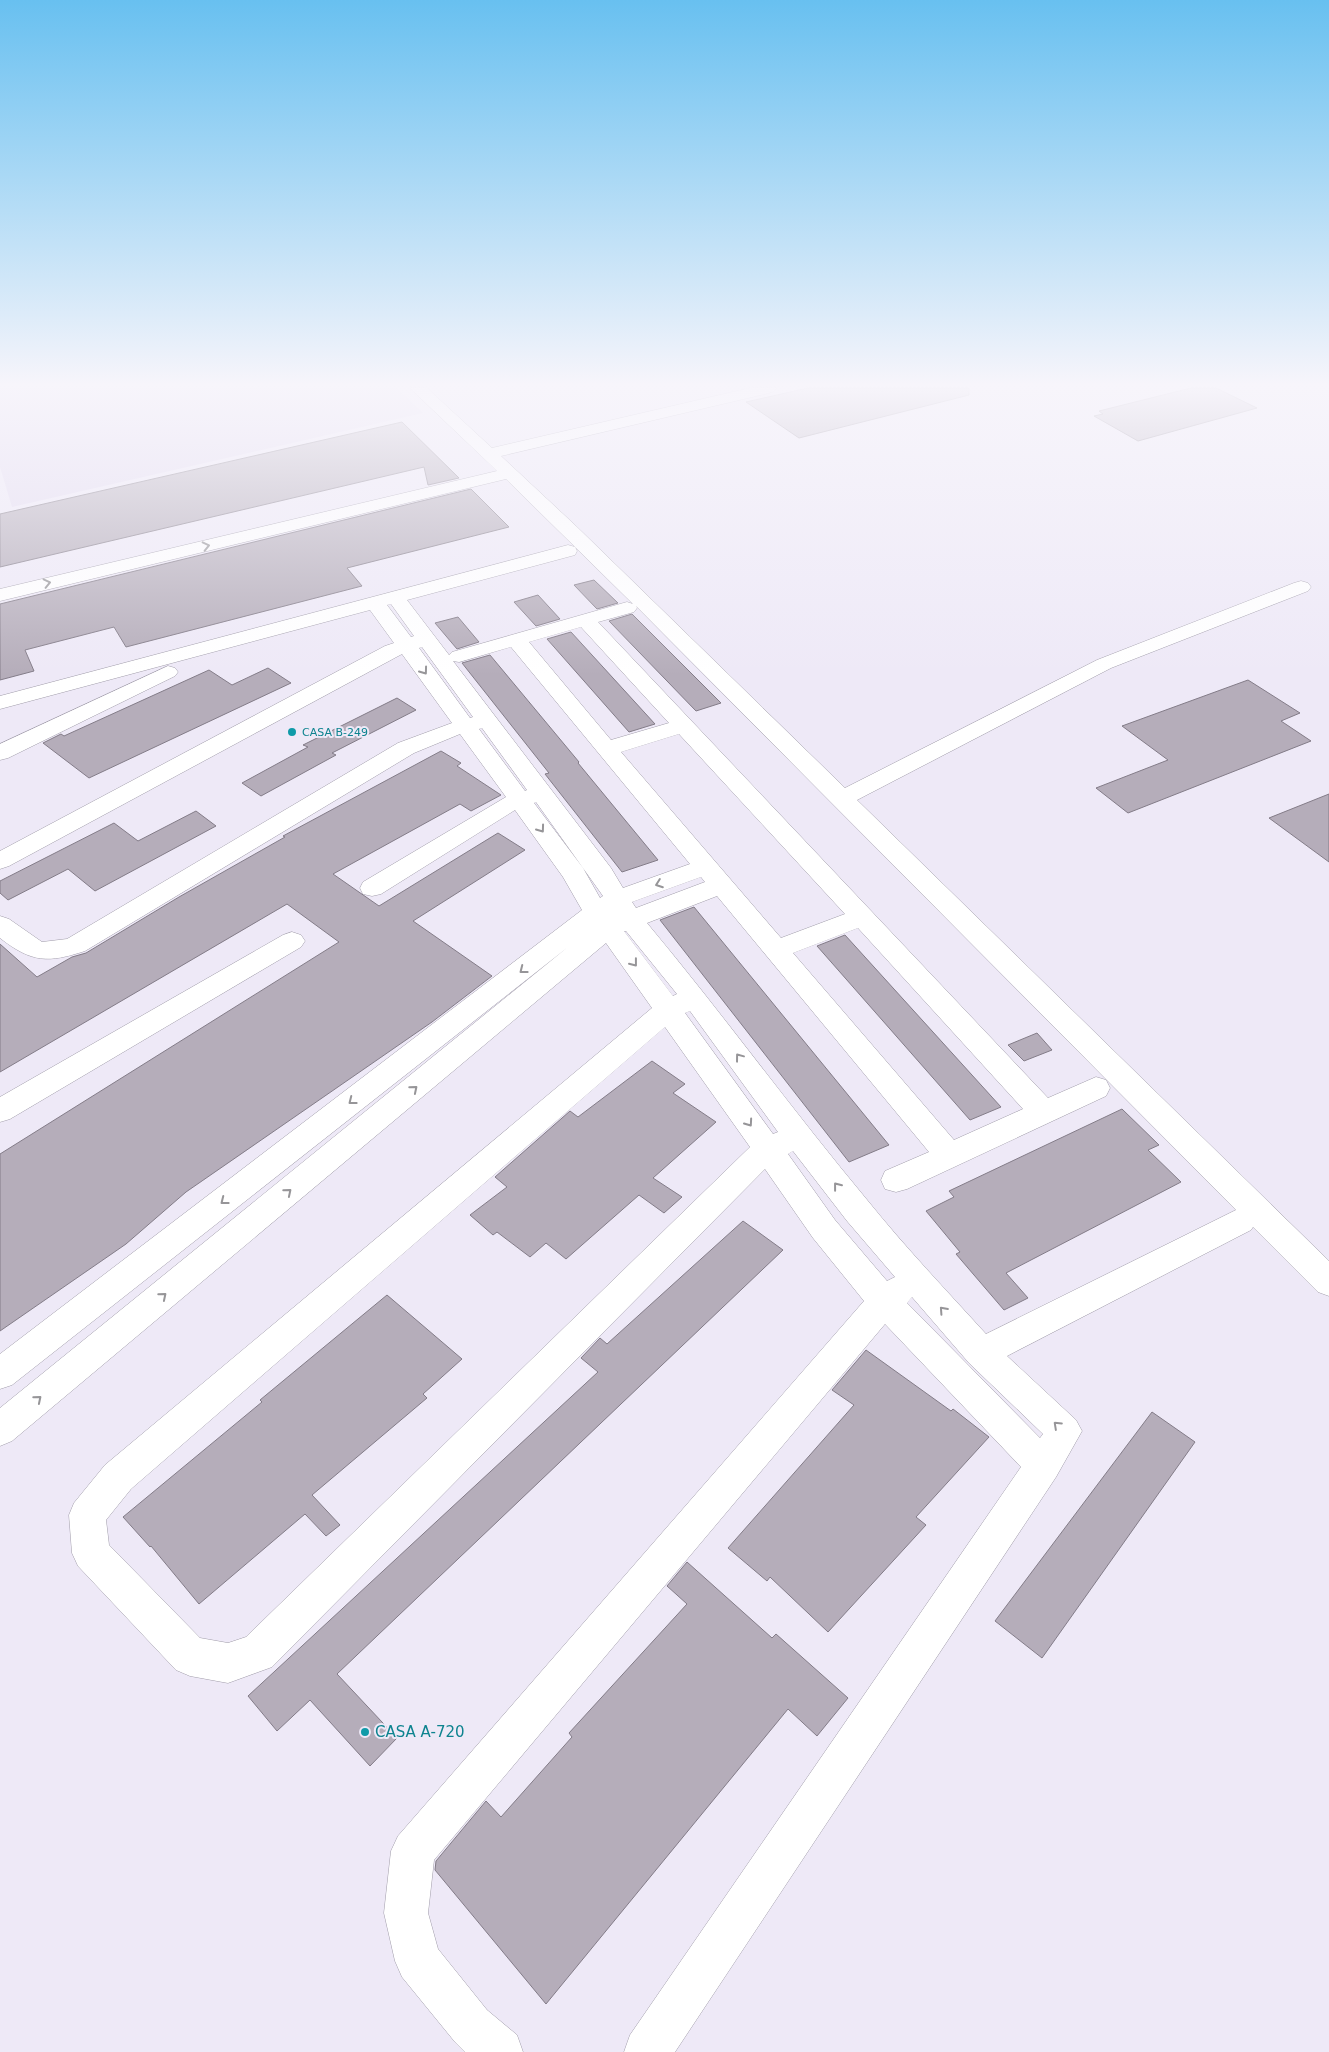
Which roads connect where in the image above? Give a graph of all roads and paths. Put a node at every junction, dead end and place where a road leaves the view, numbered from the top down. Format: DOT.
graph roads {
  1 [pos="429,484"];
  2 [pos="521,484"];
  3 [pos="568,552"];
  4 [pos="67,572"];
  5 [pos="0,581"];
  6 [pos="1301,587"];
  7 [pos="0,595"];
  8 [pos="385,600"];
  9 [pos="627,608"];
  10 [pos="585,620"];
  11 [pos="516,640"];
  12 [pos="416,642"];
  13 [pos="223,645"];
  14 [pos="459,656"];
  15 [pos="0,704"];
  16 [pos="476,723"];
  17 [pos="684,726"];
  18 [pos="606,750"];
  19 [pos="0,753"];
  20 [pos="531,797"];
  21 [pos="842,799"];
  22 [pos="0,861"];
  23 [pos="712,877"];
  24 [pos="372,888"];
  25 [pos="613,915"];
  26 [pos="862,917"];
  27 [pos="0,925"];
  28 [pos="292,941"];
  29 [pos="776,950"];
  30 [pos="694,997"];
  31 [pos="668,1010"];
  32 [pos="1096,1088"];
  33 [pos="0,1111"];
  34 [pos="1044,1112"];
  35 [pos="797,1135"];
  36 [pos="768,1150"];
  37 [pos="950,1156"];
  38 [pos="896,1180"];
  39 [pos="858,1212"];
  40 [pos="1240,1221"];
  41 [pos="824,1229"];
  42 [pos="914,1278"];
  43 [pos="1329,1282"];
  44 [pos="884,1301"];
  45 [pos="981,1353"];
  46 [pos="0,1374"];
  47 [pos="0,1430"];
  48 [pos="1043,1465"];
  49 [pos="500,2052"];
  50 [pos="647,2052"];
  1 -- 4 [label="street"];
  2 -- 21 [label="street"];
  3 -- 8 [label="street"];
  4 -- 5 [label="street"];
  7 -- 4 [label="street, one-way"];
  6 -- 21 [label="street"];
  8 -- 12 [label="street"];
  8 -- 13 [label="street"];
  9 -- 10 [label="street"];
  10 -- 11 [label="street"];
  10 -- 17 [label="street"];
  11 -- 14 [label="street"];
  11 -- 18 [label="street"];
  12 -- 16 [label="street"];
  12 -- 22 [label="street"];
  13 -- 15 [label="street"];
  13 -- 19 [label="street"];
  16 -- 20 [label="street"];
  16 -- 27 [label="street"];
  17 -- 18 [label="street"];
  17 -- 26 [label="street"];
  18 -- 23 [label="street"];
  20 -- 24 [label="street"];
  20 -- 25 [label="street"];
  21 -- 43 [label="street"];
  23 -- 25 [label="street"];
  23 -- 29 [label="street"];
  25 -- 30 [label="street"];
  25 -- 31 [label="street, one-way"];
  25 -- 46 [label="street, one-way"];
  47 -- 25 [label="street, one-way"];
  26 -- 29 [label="street"];
  26 -- 34 [label="street"];
  28 -- 33 [label="street"];
  29 -- 37 [label="street"];
  30 -- 31 [label="street"];
  35 -- 30 [label="street, one-way"];
  31 -- 36 [label="street, one-way"];
  31 -- 36 [label="street"];
  32 -- 34 [label="street"];
  34 -- 37 [label="street"];
  35 -- 36 [label="street"];
  39 -- 35 [label="street, one-way"];
  36 -- 41 [label="street"];
  37 -- 38 [label="street"];
  39 -- 41 [label="street"];
  39 -- 42 [label="street"];
  40 -- 45 [label="street"];
  41 -- 44 [label="street"];
  42 -- 44 [label="street"];
  45 -- 42 [label="street, one-way"];
  44 -- 48 [label="street"];
  44 -- 49 [label="street"];
  48 -- 45 [label="street, one-way"];
  48 -- 50 [label="street"];
}
